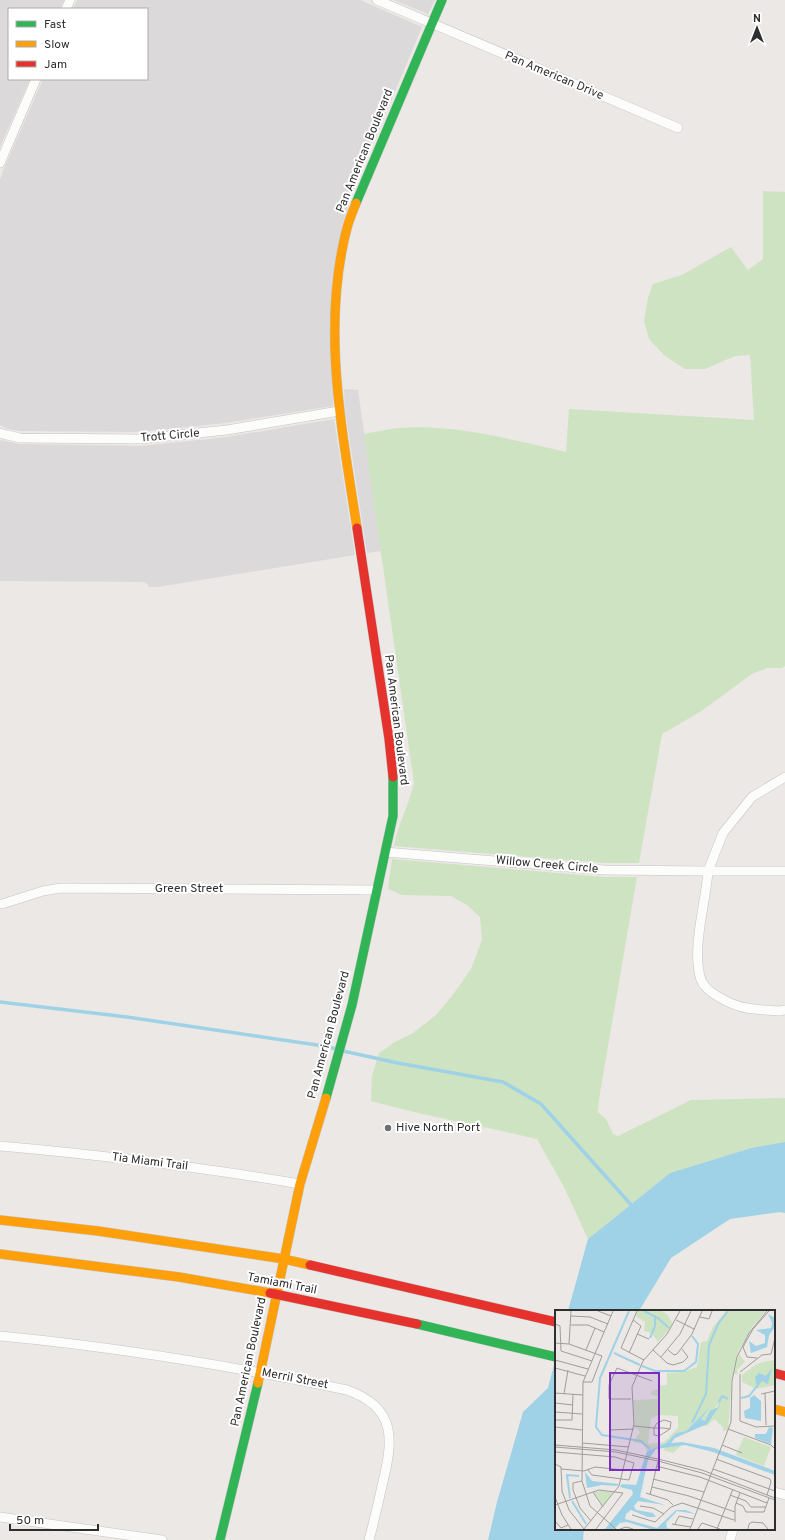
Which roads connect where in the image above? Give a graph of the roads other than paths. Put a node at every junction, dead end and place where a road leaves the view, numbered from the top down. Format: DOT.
graph roads {
  1 [pos="377,0"];
  2 [pos="442,0"];
  3 [pos="431,23"];
  4 [pos="36,80"];
  5 [pos="678,128"];
  6 [pos="0,163"];
  7 [pos="339,411"];
  8 [pos="0,432"];
  9 [pos="785,777"];
  10 [pos="385,852"];
  11 [pos="708,870"];
  12 [pos="785,871"];
  13 [pos="377,890"];
  14 [pos="2,904"];
  15 [pos="785,1010"];
  16 [pos="0,1146"];
  17 [pos="300,1184"];
  18 [pos="0,1220"];
  19 [pos="0,1254"];
  20 [pos="284,1259"];
  21 [pos="277,1294"];
  22 [pos="555,1322"];
  23 [pos="0,1336"];
  24 [pos="555,1357"];
  25 [pos="261,1372"];
  26 [pos="775,1373"];
  27 [pos="785,1376"];
  28 [pos="775,1409"];
  29 [pos="785,1412"];
  30 [pos="775,1492"];
  31 [pos="785,1495"];
  32 [pos="0,1518"];
  33 [pos="733,1530"];
  34 [pos="162,1540"];
  35 [pos="220,1540"];
  36 [pos="369,1540"];
  37 [pos="730,1540"];
  1 -- 3 [label="street"];
  2 -- 3 [label="street, Pan American Boulevard"];
  3 -- 5 [label="street, Pan American Drive"];
  3 -- 7 [label="street, Pan American Boulevard"];
  4 -- 6 [label="street"];
  7 -- 8 [label="street, Trott Circle"];
  7 -- 10 [label="street, Pan American Boulevard"];
  9 -- 11 [label="street"];
  10 -- 11 [label="street, Willow Creek Circle"];
  10 -- 13 [label="street, Pan American Boulevard"];
  11 -- 12 [label="street, Willow Creek Circle"];
  11 -- 15 [label="street"];
  13 -- 14 [label="street, Green Street"];
  13 -- 17 [label="street, Pan American Boulevard"];
  16 -- 17 [label="street, Tia Miami Trail"];
  17 -- 20 [label="street, Pan American Boulevard"];
  18 -- 20 [label="street, Tamiami Trail"];
  19 -- 21 [label="street, Tamiami Trail"];
  20 -- 21 [label="street, Pan American Boulevard"];
  20 -- 22 [label="street, Tamiami Trail"];
  21 -- 24 [label="street, Tamiami Trail"];
  21 -- 25 [label="street, Pan American Boulevard"];
  23 -- 25 [label="street, Merril Street"];
  25 -- 35 [label="street, Pan American Boulevard"];
  25 -- 36 [label="street, Merril Street"];
  26 -- 27 [label="street"];
  28 -- 29 [label="street"];
  30 -- 31 [label="street"];
  32 -- 34 [label="street"];
  33 -- 37 [label="street"];
}
